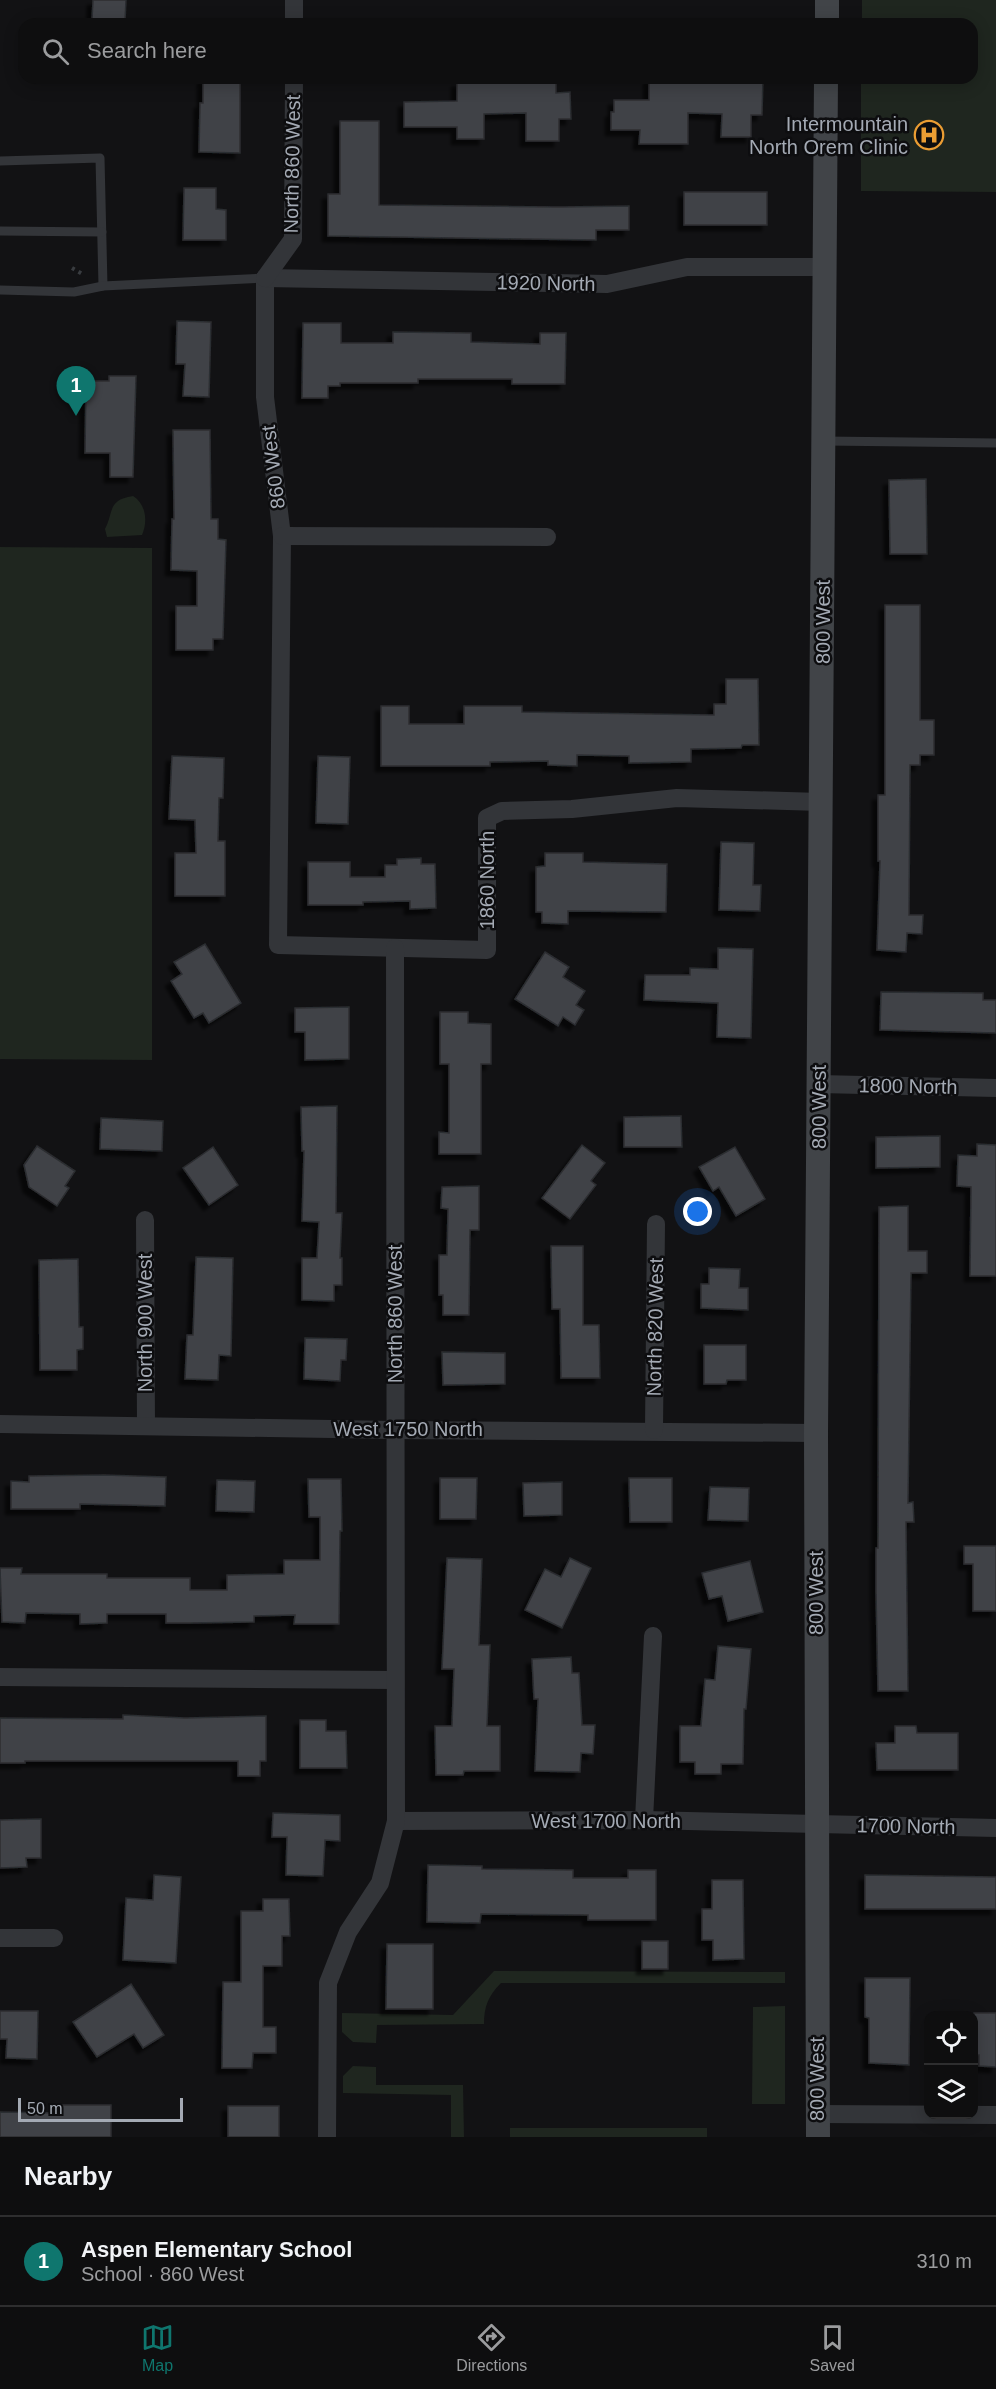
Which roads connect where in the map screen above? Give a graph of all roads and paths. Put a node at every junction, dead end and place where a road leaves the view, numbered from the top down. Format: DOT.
graph roads {
  1 [pos="294,0"];
  2 [pos="827,0"];
  3 [pos="294,18"];
  4 [pos="827,18"];
  5 [pos="294,84"];
  6 [pos="826,84"];
  7 [pos="0,161"];
  8 [pos="0,231"];
  9 [pos="102,232"];
  10 [pos="825,267"];
  11 [pos="265,278"];
  12 [pos="103,286"];
  13 [pos="0,290"];
  14 [pos="824,441"];
  15 [pos="996,443"];
  16 [pos="282,536"];
  17 [pos="547,537"];
  18 [pos="821,802"];
  19 [pos="279,825"];
  20 [pos="395,948"];
  21 [pos="819,1084"];
  22 [pos="996,1088"];
  23 [pos="145,1220"];
  24 [pos="656,1224"];
  25 [pos="0,1424"];
  26 [pos="146,1426"];
  27 [pos="394,1430"];
  28 [pos="654,1430"];
  29 [pos="816,1433"];
  30 [pos="653,1636"];
  31 [pos="0,1677"];
  32 [pos="395,1680"];
  33 [pos="644,1820"];
  34 [pos="396,1821"];
  35 [pos="816,1824"];
  36 [pos="996,1828"];
  37 [pos="0,1938"];
  38 [pos="54,1938"];
  39 [pos="996,2115"];
  40 [pos="818,2126"];
  41 [pos="327,2137"];
  1 -- 3 [label="street"];
  2 -- 4 [label="street"];
  5 -- 11 [label="street, North 860 West"];
  6 -- 10 [label="street, 800 West"];
  7 -- 9 [label="lane"];
  8 -- 9 [label="lane"];
  9 -- 12 [label="lane"];
  10 -- 11 [label="street, 1920 North"];
  10 -- 14 [label="street, 800 West"];
  11 -- 12 [label="lane"];
  11 -- 16 [label="street, 860 West"];
  12 -- 13 [label="lane"];
  14 -- 15 [label="lane"];
  14 -- 18 [label="street, 800 West"];
  16 -- 17 [label="street"];
  16 -- 19 [label="street, 860 West"];
  18 -- 20 [label="street, 1860 North"];
  18 -- 21 [label="street, 800 West"];
  19 -- 20 [label="street, 1860 North"];
  20 -- 27 [label="street, North 860 West"];
  21 -- 22 [label="street, 1800 North"];
  21 -- 29 [label="street, 800 West"];
  23 -- 26 [label="street, North 900 West"];
  24 -- 28 [label="street, North 820 West"];
  25 -- 26 [label="street, West 1750 North"];
  26 -- 27 [label="street, West 1750 North"];
  27 -- 28 [label="street, West 1750 North"];
  27 -- 32 [label="street, North 860 West"];
  28 -- 29 [label="street, West 1750 North"];
  29 -- 35 [label="street, 800 West"];
  30 -- 33 [label="street"];
  31 -- 32 [label="street"];
  32 -- 34 [label="street, North 860 West"];
  33 -- 34 [label="street, West 1700 North"];
  33 -- 35 [label="street, West 1700 North"];
  34 -- 41 [label="street, North 860 West"];
  35 -- 36 [label="street, 1700 North"];
  35 -- 40 [label="street, 800 West"];
  37 -- 38 [label="street"];
  39 -- 40 [label="street"];
}
